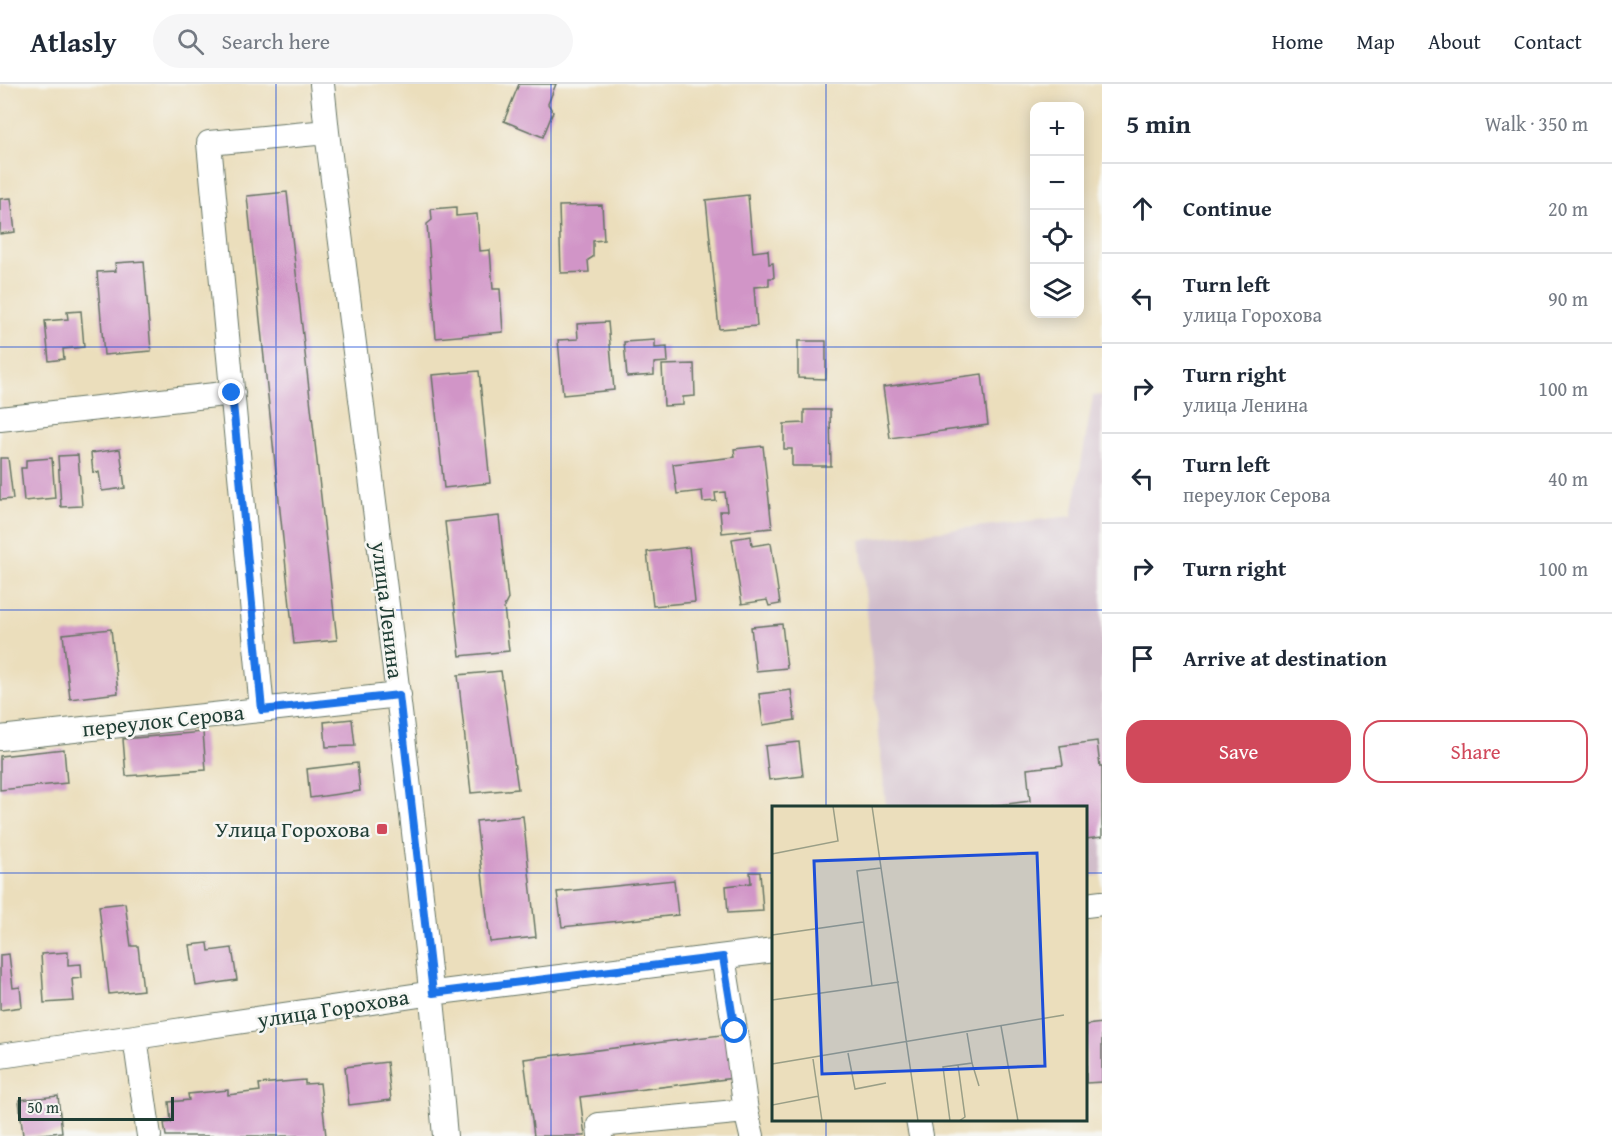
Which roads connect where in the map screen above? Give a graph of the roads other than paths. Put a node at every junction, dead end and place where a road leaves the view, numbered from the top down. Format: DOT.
graph roads {
  1 [pos="322,84"];
  2 [pos="327,132"];
  3 [pos="232,393"];
  4 [pos="0,419"];
  5 [pos="399,695"];
  6 [pos="262,710"];
  7 [pos="0,738"];
  8 [pos="1102,903"];
  9 [pos="1087,905"];
  10 [pos="772,950"];
  11 [pos="723,957"];
  12 [pos="433,993"];
  13 [pos="135,1037"];
  14 [pos="0,1056"];
  15 [pos="746,1111"];
  16 [pos="918,1121"];
  17 [pos="674,1127"];
  18 [pos="149,1136"];
  19 [pos="446,1136"];
  20 [pos="600,1136"];
  21 [pos="752,1136"];
  22 [pos="921,1136"];
  1 -- 2 [label="street, улица Ленина"];
  2 -- 3 [label="street"];
  2 -- 5 [label="street, улица Ленина"];
  3 -- 4 [label="street"];
  3 -- 6 [label="street"];
  5 -- 6 [label="street, переулок Серова"];
  5 -- 12 [label="street, улица Ленина"];
  6 -- 7 [label="street, переулок Серова"];
  8 -- 9 [label="street"];
  10 -- 11 [label="street, улица Горохова"];
  11 -- 12 [label="street, улица Горохова"];
  11 -- 15 [label="street"];
  12 -- 13 [label="street, улица Горохова"];
  12 -- 19 [label="street, улица Ленина"];
  13 -- 14 [label="street, улица Горохова"];
  13 -- 18 [label="street"];
  15 -- 17 [label="street"];
  15 -- 21 [label="street"];
  16 -- 22 [label="street"];
  17 -- 20 [label="street"];
}
